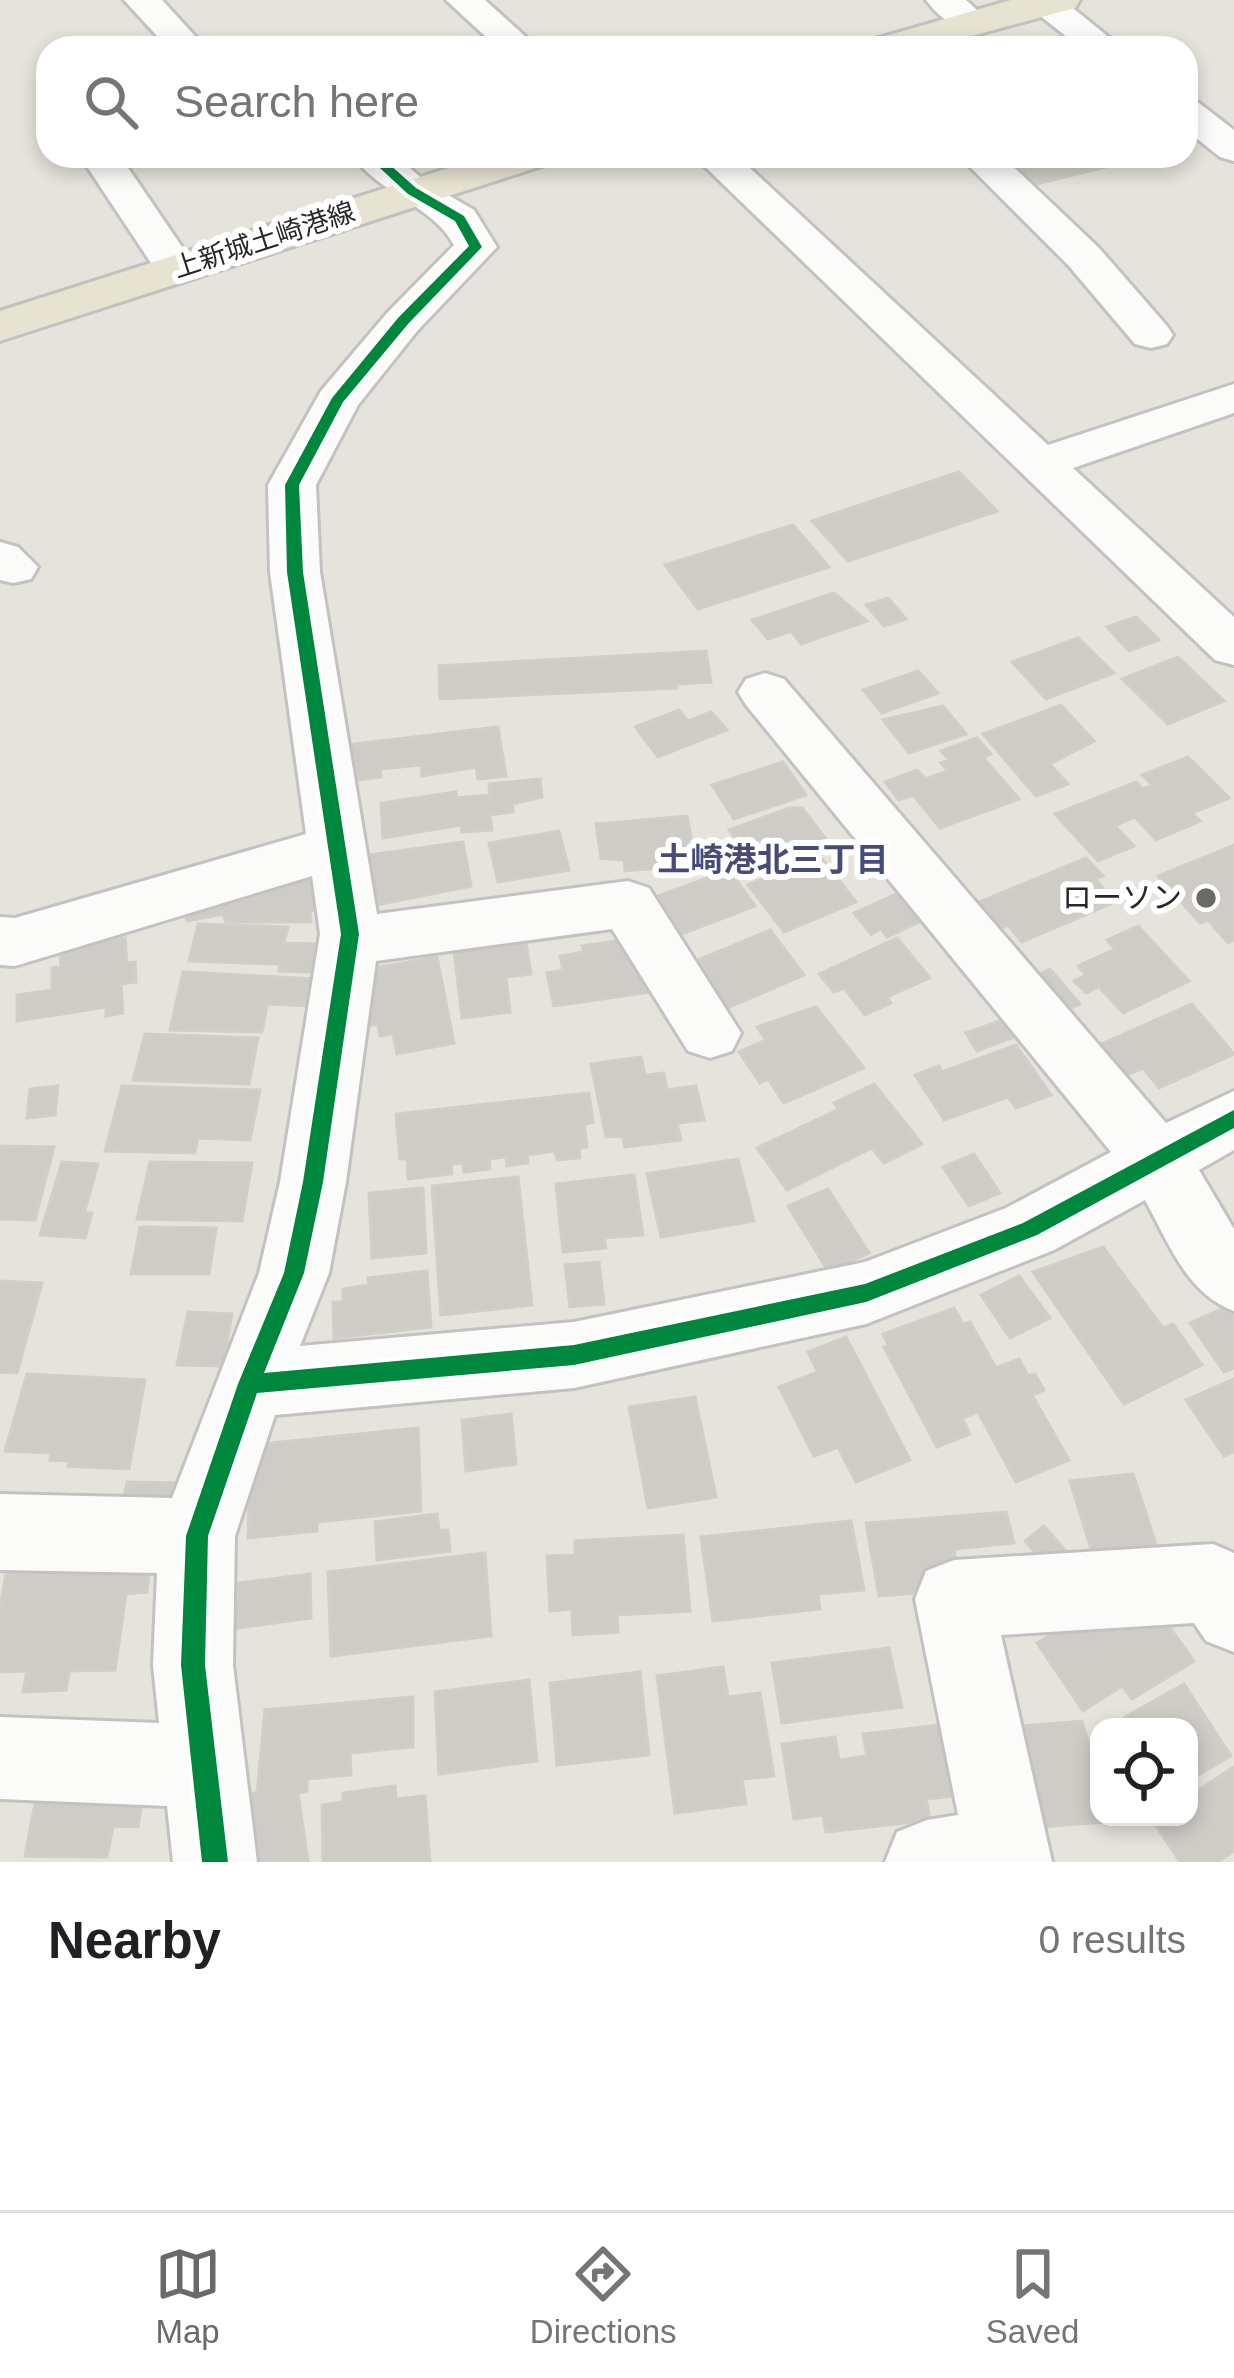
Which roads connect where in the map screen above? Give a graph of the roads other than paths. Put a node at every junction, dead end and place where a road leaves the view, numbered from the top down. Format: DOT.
graph roads {
  1 [pos="142,0"];
  2 [pos="464,0"];
  3 [pos="1053,2"];
  4 [pos="958,10"];
  5 [pos="176,36"];
  6 [pos="506,36"];
  7 [pos="909,36"];
  8 [pos="1091,36"];
  9 [pos="1234,103"];
  10 [pos="1198,109"];
  11 [pos="1198,120"];
  12 [pos="1234,149"];
  13 [pos="108,168"];
  14 [pos="438,168"];
  15 [pos="727,168"];
  16 [pos="991,168"];
  17 [pos="392,174"];
  18 [pos="176,268"];
  19 [pos="0,327"];
  20 [pos="1151,335"];
  21 [pos="1234,398"];
  22 [pos="1043,462"];
  23 [pos="1234,647"];
  24 [pos="765,692"];
  25 [pos="333,848"];
  26 [pos="0,941"];
  27 [pos="349,941"];
  28 [pos="710,1033"];
  29 [pos="1234,1118"];
  30 [pos="1157,1159"];
  31 [pos="1234,1280"];
  32 [pos="249,1384"];
  33 [pos="0,1532"];
  34 [pos="197,1536"];
  35 [pos="1234,1613"];
  36 [pos="0,1758"];
  37 [pos="205,1766"];
  38 [pos="1009,1856"];
  39 [pos="215,1862"];
  40 [pos="927,1862"];
  1 -- 5 [label="street"];
  2 -- 6 [label="street"];
  3 -- 4 [label="main road"];
  3 -- 8 [label="street"];
  4 -- 7 [label="main road"];
  9 -- 10 [label="street"];
  11 -- 12 [label="street"];
  13 -- 18 [label="street"];
  14 -- 17 [label="main road, 上新城土崎港線"];
  15 -- 22 [label="street"];
  16 -- 20 [label="street"];
  17 -- 18 [label="main road, 上新城土崎港線"];
  17 -- 25 [label="street"];
  18 -- 19 [label="main road, 上新城土崎港線"];
  21 -- 22 [label="street"];
  22 -- 23 [label="street"];
  24 -- 30 [label="street"];
  25 -- 26 [label="street"];
  25 -- 27 [label="street"];
  27 -- 28 [label="street"];
  27 -- 32 [label="street"];
  29 -- 30 [label="street"];
  30 -- 31 [label="street"];
  30 -- 32 [label="street"];
  32 -- 34 [label="street"];
  33 -- 34 [label="street"];
  34 -- 37 [label="street"];
  35 -- 38 [label="street"];
  36 -- 37 [label="street"];
  37 -- 39 [label="street"];
  38 -- 40 [label="street"];
}
